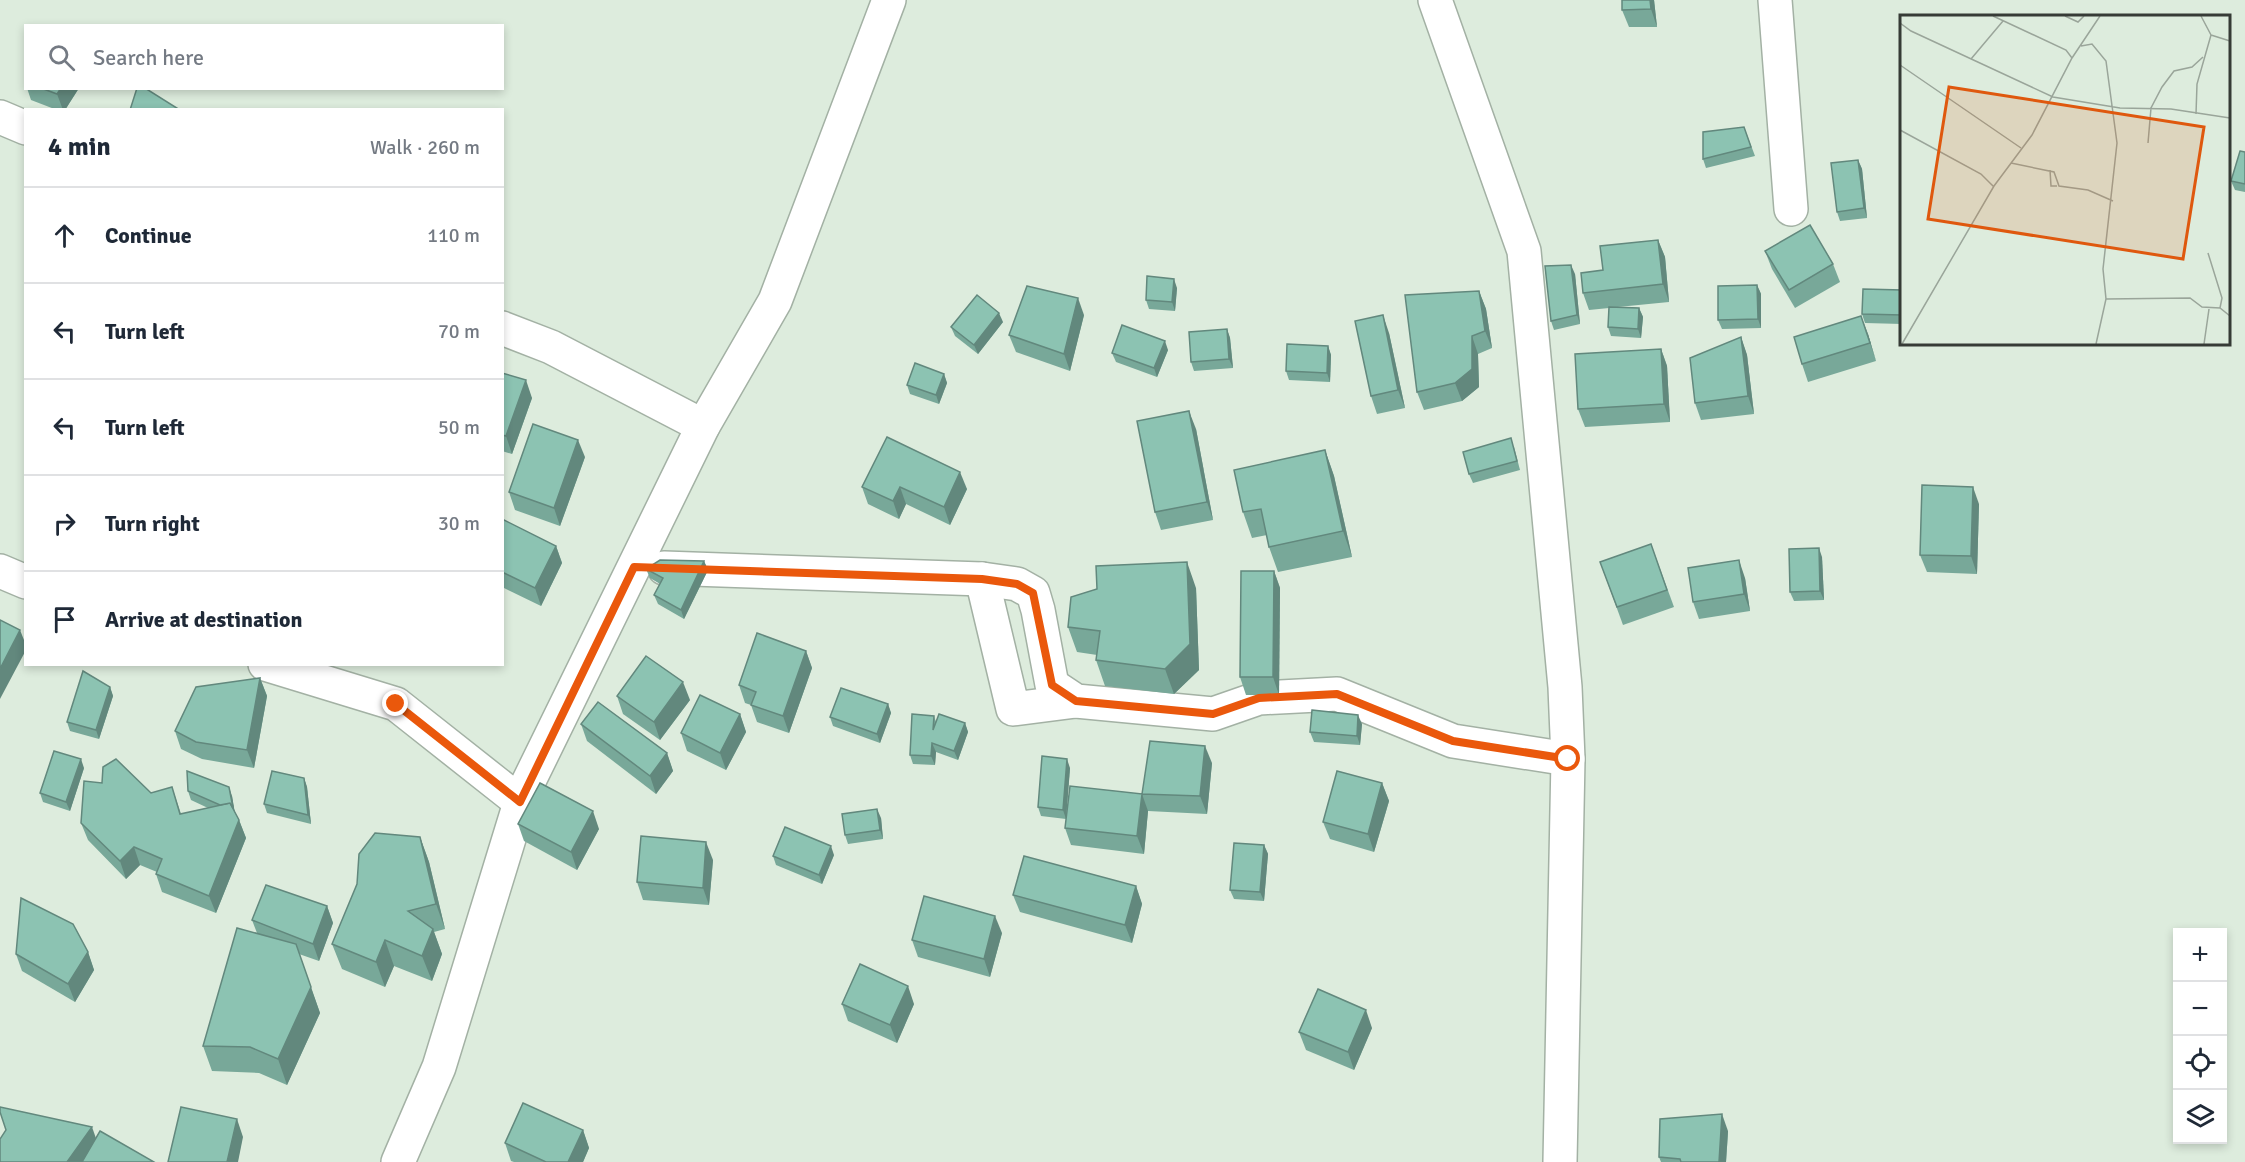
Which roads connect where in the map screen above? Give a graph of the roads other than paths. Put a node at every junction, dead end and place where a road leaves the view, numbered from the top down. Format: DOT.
graph roads {
  1 [pos="889,0"];
  2 [pos="1435,0"];
  3 [pos="1775,0"];
  4 [pos="0,117"];
  5 [pos="24,127"];
  6 [pos="1791,209"];
  7 [pos="504,329"];
  8 [pos="703,426"];
  9 [pos="634,567"];
  10 [pos="0,572"];
  11 [pos="982,579"];
  12 [pos="24,581"];
  13 [pos="272,666"];
  14 [pos="1076,701"];
  15 [pos="1568,759"];
  16 [pos="520,802"];
  17 [pos="398,1162"];
  18 [pos="1560,1162"];
  1 -- 8 [label="street"];
  2 -- 15 [label="street"];
  3 -- 6 [label="street"];
  4 -- 5 [label="street"];
  7 -- 8 [label="street"];
  8 -- 9 [label="street"];
  9 -- 11 [label="street"];
  9 -- 16 [label="street"];
  10 -- 12 [label="street"];
  11 -- 14 [label="street"];
  11 -- 14 [label="street"];
  13 -- 16 [label="street"];
  14 -- 15 [label="street"];
  15 -- 18 [label="street"];
  16 -- 17 [label="street"];
}
